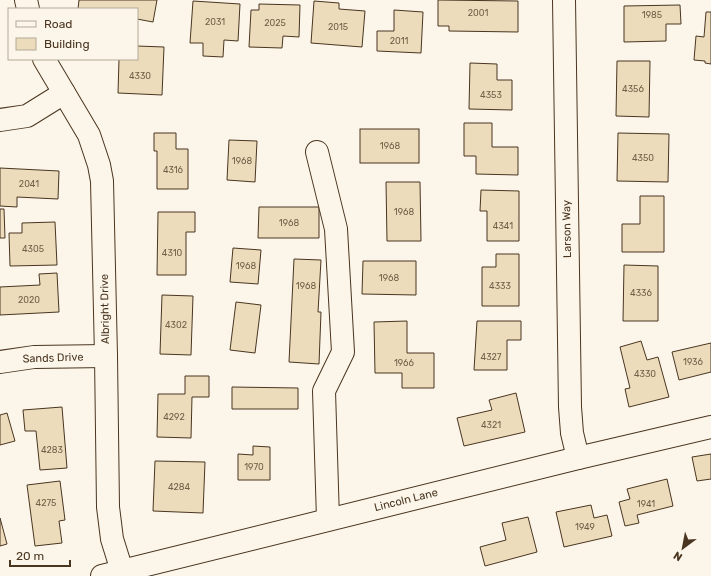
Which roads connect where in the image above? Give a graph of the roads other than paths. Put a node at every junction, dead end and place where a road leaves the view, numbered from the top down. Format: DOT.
graph roads {
  1 [pos="564,0"];
  2 [pos="45,60"];
  3 [pos="64,93"];
  4 [pos="0,120"];
  5 [pos="317,152"];
  6 [pos="106,356"];
  7 [pos="0,362"];
  8 [pos="711,427"];
  9 [pos="578,458"];
  10 [pos="328,519"];
  11 [pos="112,573"];
  1 -- 9 [label="street, Larson Way"];
  2 -- 3 [label="street, Albright Drive"];
  3 -- 4 [label="street"];
  3 -- 6 [label="street, Albright Drive"];
  5 -- 10 [label="street"];
  6 -- 7 [label="street, Sands Drive"];
  6 -- 11 [label="street, Albright Drive"];
  8 -- 9 [label="street, Lincoln Lane"];
  9 -- 10 [label="street, Lincoln Lane"];
  10 -- 11 [label="street, Lincoln Lane"];
}
